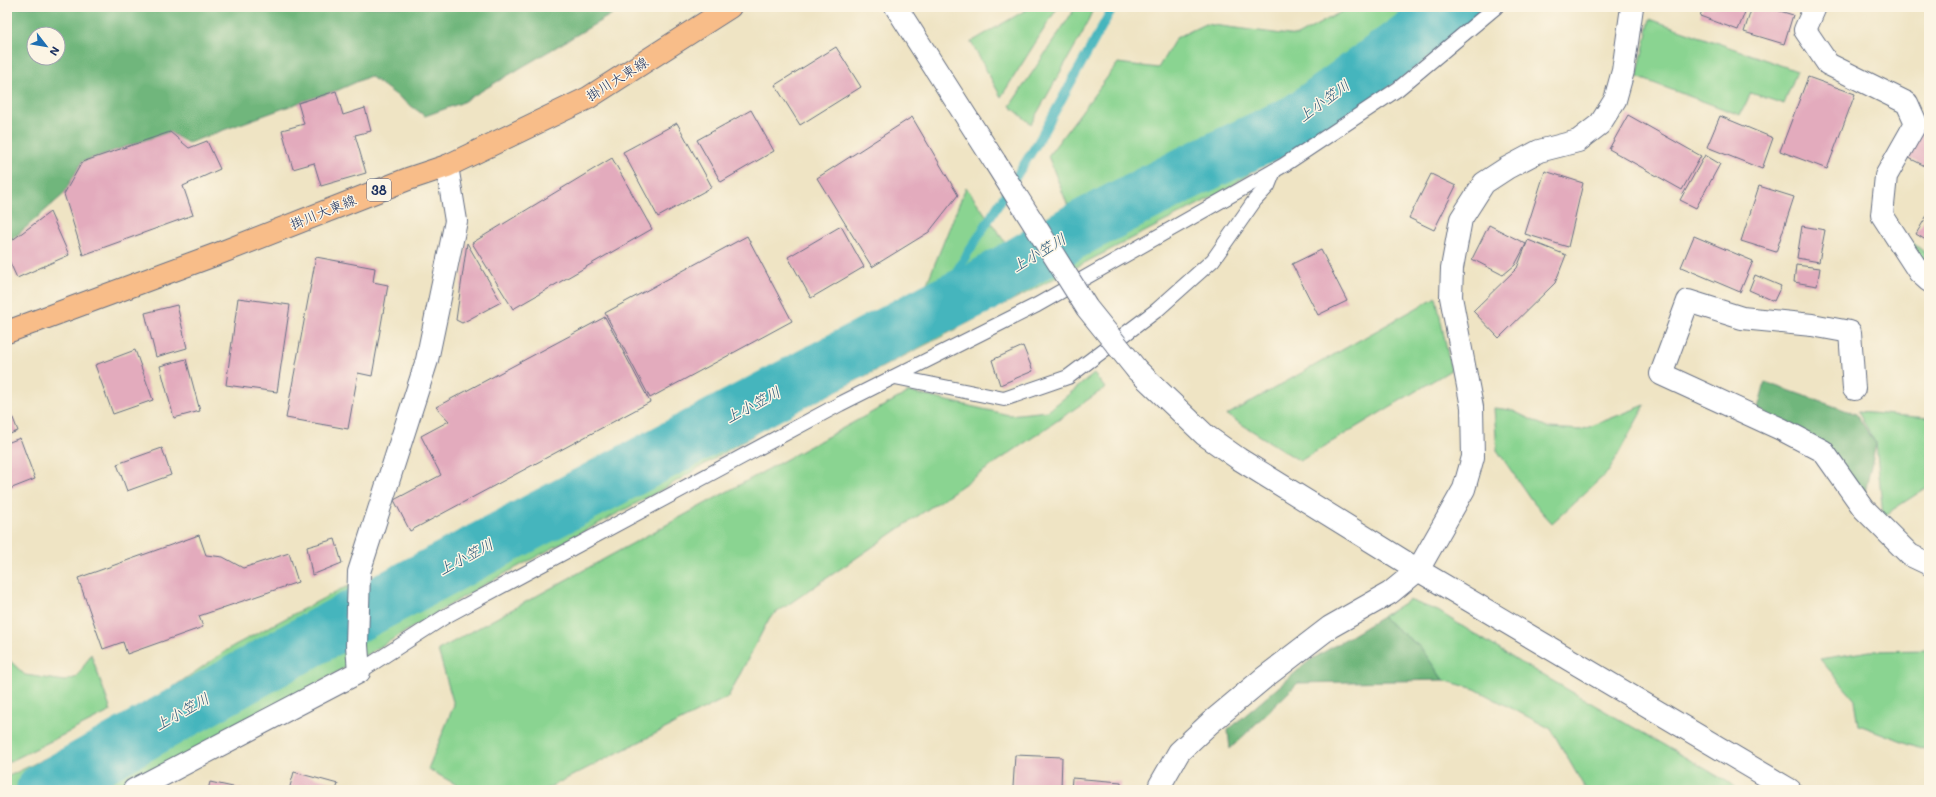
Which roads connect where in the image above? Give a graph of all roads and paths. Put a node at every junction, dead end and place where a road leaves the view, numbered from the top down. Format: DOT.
graph roads {
  1 [pos="730,7"];
  2 [pos="896,7"];
  3 [pos="1496,7"];
  4 [pos="1632,7"];
  5 [pos="1815,7"];
  6 [pos="447,166"];
  7 [pos="1274,171"];
  8 [pos="1929,282"];
  9 [pos="7,332"];
  10 [pos="895,377"];
  11 [pos="1854,389"];
  12 [pos="1929,564"];
  13 [pos="1418,570"];
  14 [pos="359,672"];
  15 [pos="134,790"];
  16 [pos="1159,790"];
  17 [pos="1790,790"];
  1 -- 6 [label="main road, 掛川大東線 / 38"];
  2 -- 13 [label="street, bridge"];
  3 -- 7 [label="lane"];
  4 -- 13 [label="street"];
  5 -- 8 [label="street"];
  6 -- 9 [label="main road, 掛川大東線 / 38"];
  6 -- 14 [label="street"];
  7 -- 10 [label="lane"];
  7 -- 10 [label="lane"];
  10 -- 14 [label="lane"];
  11 -- 12 [label="street"];
  13 -- 16 [label="street"];
  13 -- 17 [label="street"];
  14 -- 15 [label="street"];
}
